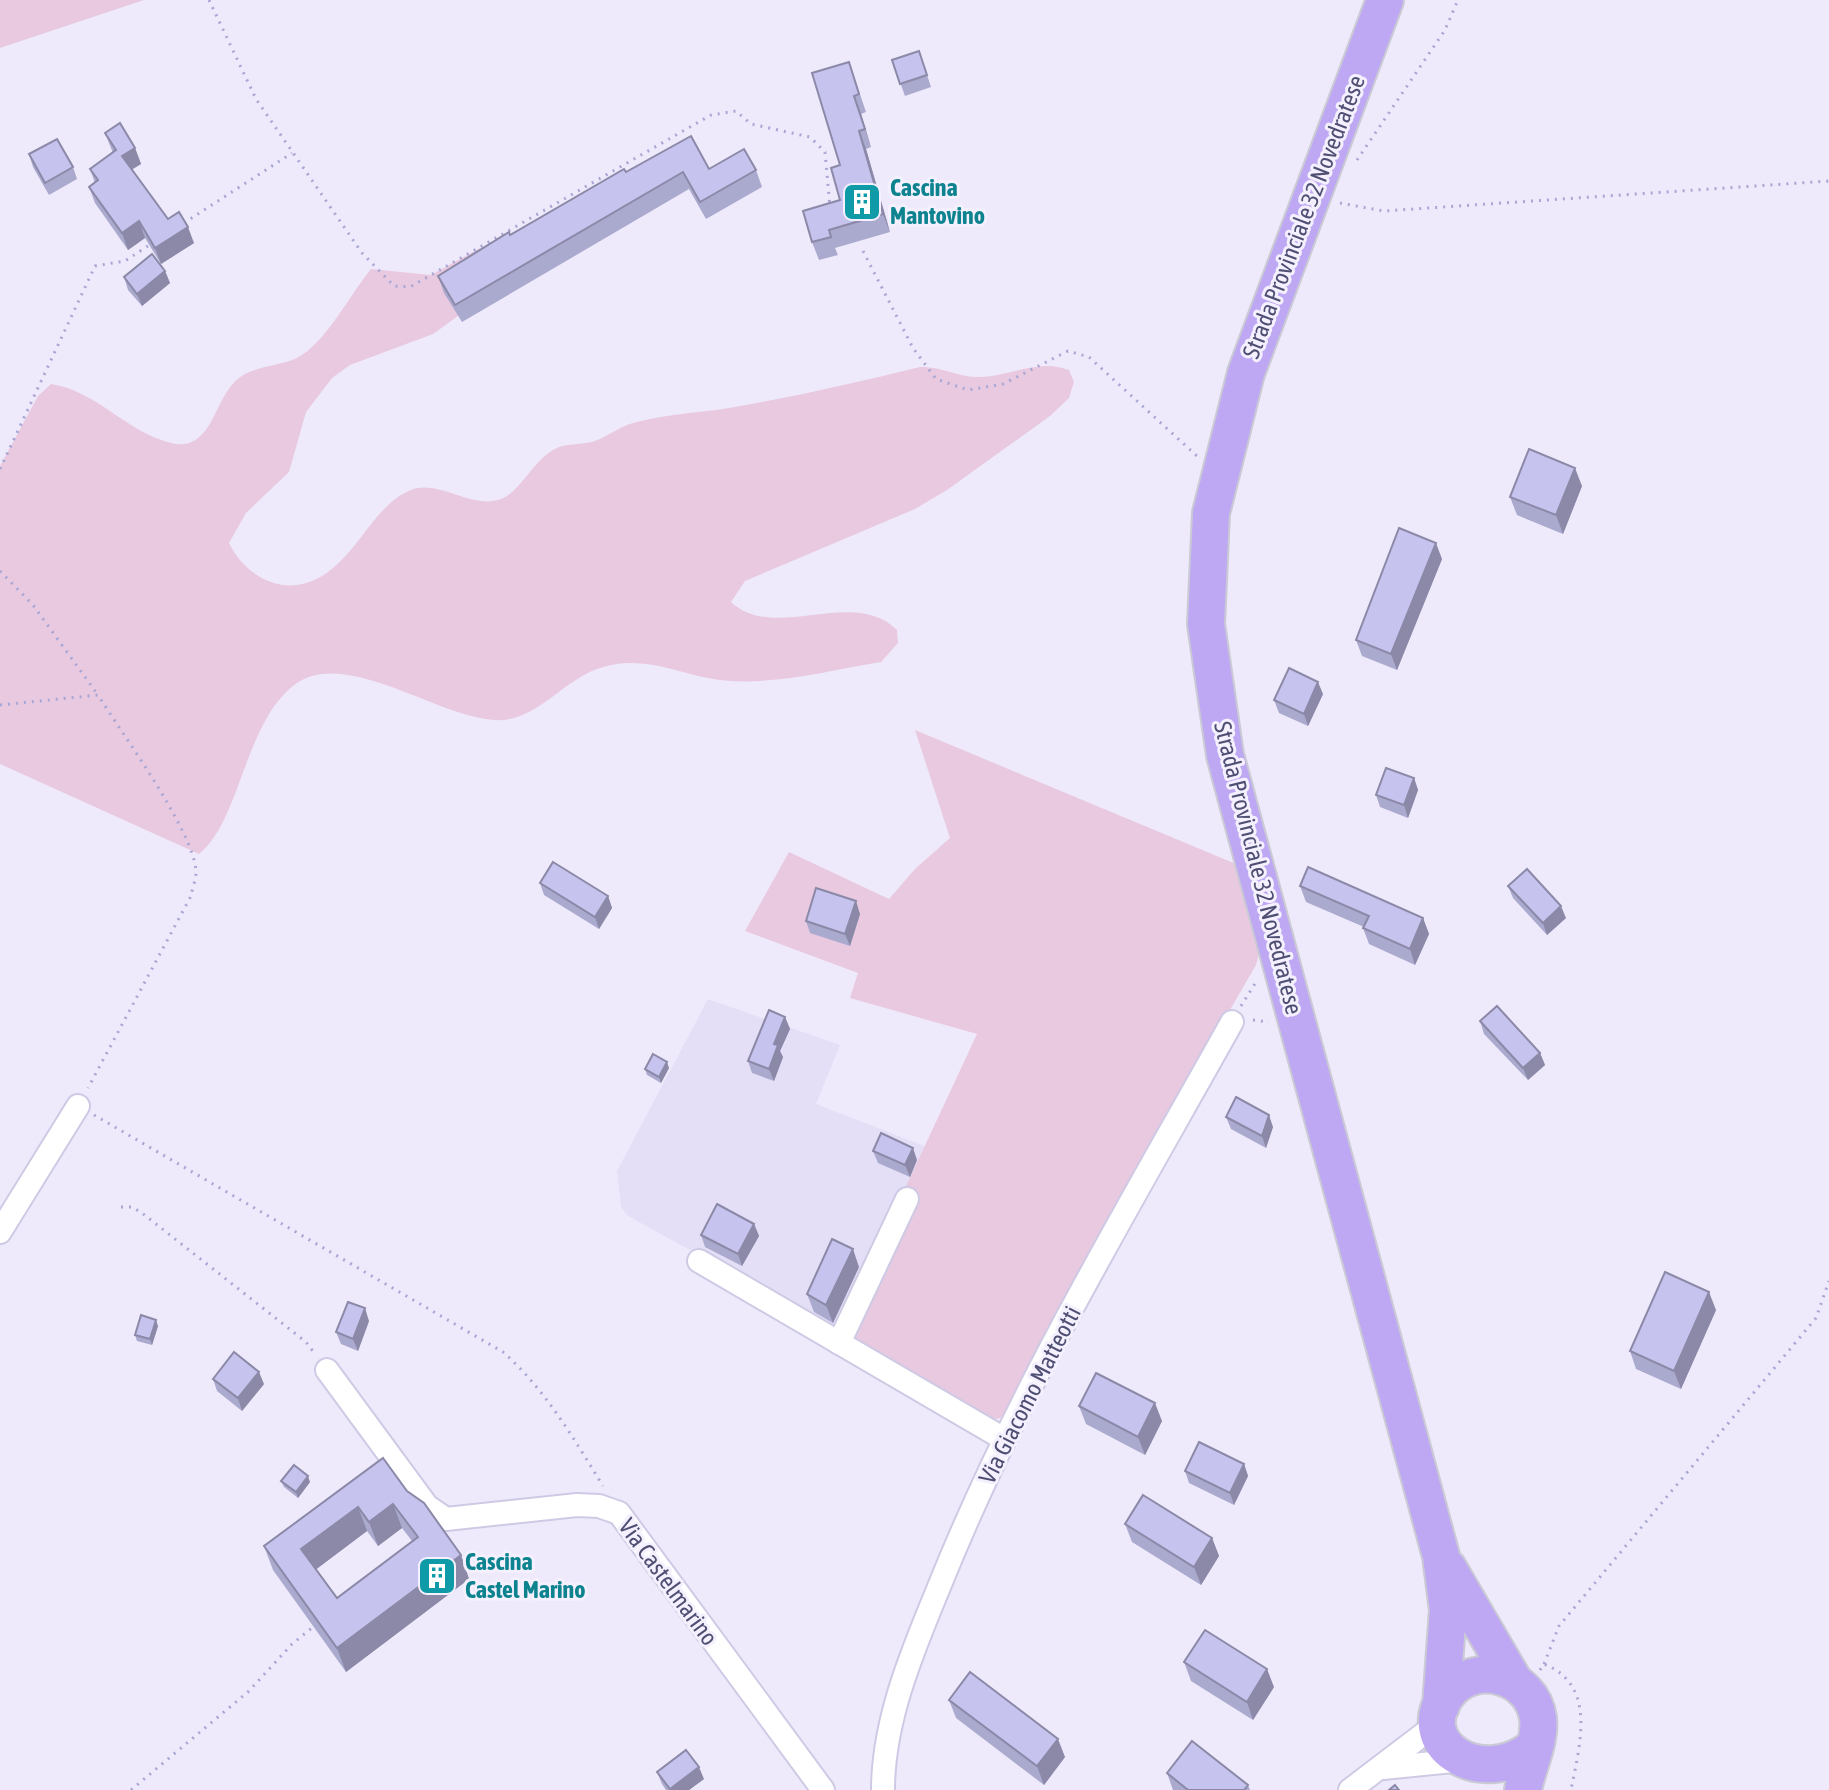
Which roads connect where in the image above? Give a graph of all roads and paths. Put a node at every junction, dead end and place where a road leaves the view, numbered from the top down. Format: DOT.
graph roads {
  1 [pos="209,0"];
  2 [pos="1385,0"];
  3 [pos="1458,0"];
  4 [pos="292,153"];
  5 [pos="1354,164"];
  6 [pos="1829,181"];
  7 [pos="1313,195"];
  8 [pos="830,211"];
  9 [pos="176,228"];
  10 [pos="163,236"];
  11 [pos="863,251"];
  12 [pos="0,469"];
  13 [pos="1222,470"];
  14 [pos="0,571"];
  15 [pos="98,695"];
  16 [pos="0,705"];
  17 [pos="1279,954"];
  18 [pos="1232,1022"];
  19 [pos="1299,1029"];
  20 [pos="78,1106"];
  21 [pos="907,1199"];
  22 [pos="121,1207"];
  23 [pos="0,1232"];
  24 [pos="699,1261"];
  25 [pos="1829,1281"];
  26 [pos="839,1343"];
  27 [pos="327,1370"];
  28 [pos="1004,1439"];
  29 [pos="619,1513"];
  30 [pos="1441,1556"];
  31 [pos="313,1627"];
  32 [pos="1528,1679"];
  33 [pos="1439,1714"];
  34 [pos="1533,1748"];
  35 [pos="1383,1768"];
  36 [pos="1464,1773"];
  37 [pos="131,1790"];
  38 [pos="823,1790"];
  39 [pos="883,1790"];
  40 [pos="1350,1790"];
  41 [pos="1523,1790"];
  42 [pos="1571,1790"];
  1 -- 4 [label="path"];
  2 -- 7 [label="main road, Strada Provinciale 32 Novedratese"];
  3 -- 5 [label="path"];
  4 -- 8 [label="path"];
  4 -- 9 [label="path"];
  6 -- 7 [label="path"];
  7 -- 13 [label="main road, Strada Provinciale 32 Novedratese"];
  10 -- 12 [label="path"];
  11 -- 13 [label="path"];
  13 -- 17 [label="main road, Strada Provinciale 32 Novedratese"];
  14 -- 15 [label="path"];
  15 -- 16 [label="path"];
  15 -- 20 [label="path"];
  17 -- 18 [label="path"];
  17 -- 19 [label="main road, Strada Provinciale 32 Novedratese"];
  18 -- 19 [label="path"];
  18 -- 28 [label="street, Via Giacomo Matteotti"];
  19 -- 30 [label="main road, Strada Provinciale 32 Novedratese"];
  20 -- 23 [label="street"];
  20 -- 29 [label="path"];
  21 -- 26 [label="street"];
  22 -- 27 [label="path"];
  24 -- 26 [label="street"];
  25 -- 32 [label="path"];
  26 -- 28 [label="street"];
  27 -- 29 [label="street, Via Castelmarino"];
  28 -- 39 [label="street, Via Giacomo Matteotti"];
  29 -- 38 [label="street, Via Castelmarino"];
  30 -- 32 [label="main road, Strada Provinciale 32 Novedratese"];
  30 -- 33 [label="main road, Strada Provinciale 32 Novedratese"];
  31 -- 37 [label="path"];
  32 -- 33 [label="main road"];
  32 -- 34 [label="main road"];
  32 -- 42 [label="path"];
  33 -- 35 [label="street"];
  33 -- 36 [label="main road"];
  34 -- 36 [label="main road"];
  34 -- 41 [label="main road"];
  35 -- 36 [label="street"];
  35 -- 40 [label="street"];
}
